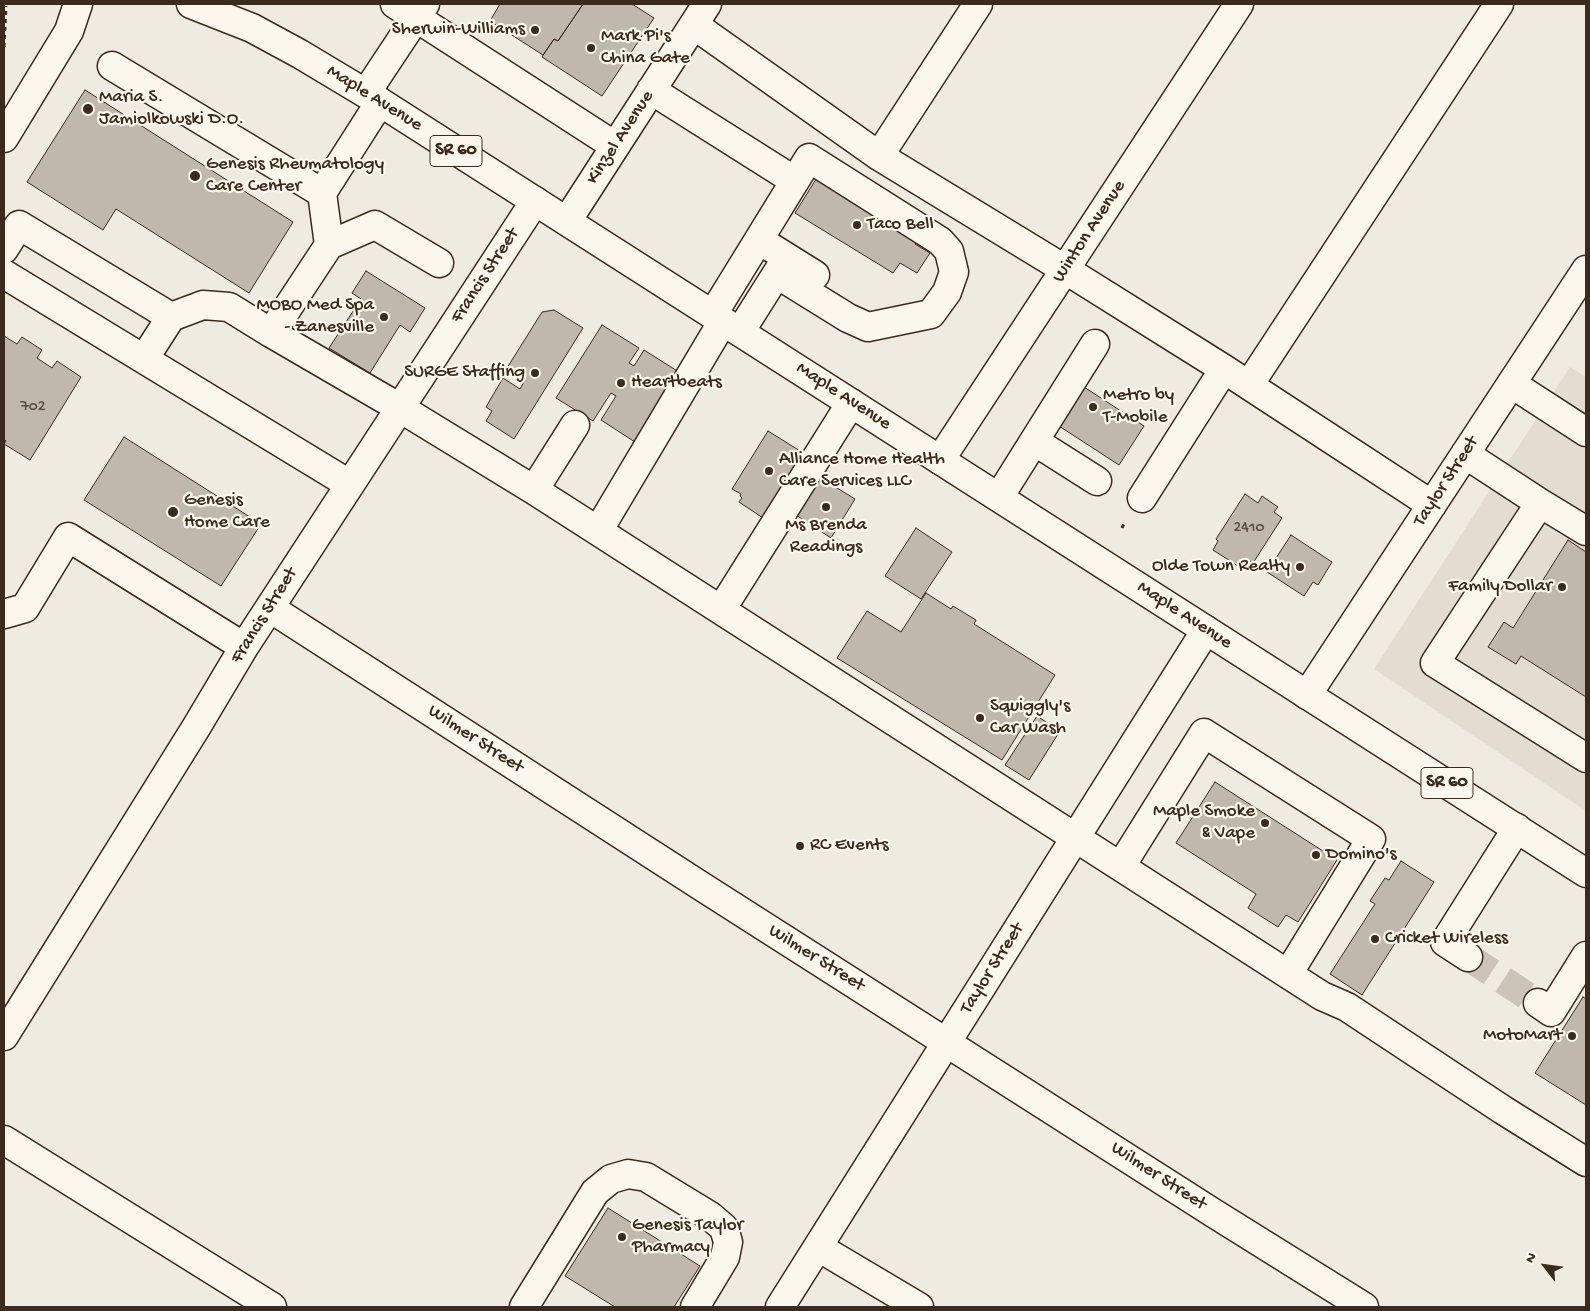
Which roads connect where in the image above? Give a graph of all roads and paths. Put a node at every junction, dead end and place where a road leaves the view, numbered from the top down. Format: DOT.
graph roads {
  1 [pos="78,4"];
  2 [pos="978,4"];
  3 [pos="1239,4"];
  4 [pos="1499,4"];
  5 [pos="6,6"];
  6 [pos="207,6"];
  7 [pos="412,8"];
  8 [pos="701,14"];
  9 [pos="4,47"];
  10 [pos="112,66"];
  11 [pos="651,90"];
  12 [pos="373,97"];
  13 [pos="12,108"];
  14 [pos="4,138"];
  15 [pos="616,146"];
  16 [pos="879,156"];
  17 [pos="796,181"];
  18 [pos="322,192"];
  19 [pos="535,201"];
  20 [pos="567,221"];
  21 [pos="759,240"];
  22 [pos="329,245"];
  23 [pos="4,249"];
  24 [pos="439,262"];
  25 [pos="782,266"];
  26 [pos="1066,270"];
  27 [pos="1586,270"];
  28 [pos="4,274"];
  29 [pos="863,307"];
  30 [pos="171,317"];
  31 [pos="725,322"];
  32 [pos="271,333"];
  33 [pos="1095,344"];
  34 [pos="144,359"];
  35 [pos="1224,369"];
  36 [pos="1512,384"];
  37 [pos="1248,385"];
  38 [pos="851,403"];
  39 [pos="400,408"];
  40 [pos="575,425"];
  41 [pos="1586,432"];
  42 [pos="1034,440"];
  43 [pos="1465,454"];
  44 [pos="940,460"];
  45 [pos="1097,481"];
  46 [pos="349,484"];
  47 [pos="534,490"];
  48 [pos="999,497"];
  49 [pos="1142,498"];
  50 [pos="1540,503"];
  51 [pos="1432,505"];
  52 [pos="598,531"];
  53 [pos="1586,531"];
  54 [pos="270,608"];
  55 [pos="721,610"];
  56 [pos="4,614"];
  57 [pos="1206,630"];
  58 [pos="244,647"];
  59 [pos="1307,695"];
  60 [pos="1586,758"];
  61 [pos="1517,828"];
  62 [pos="1074,837"];
  63 [pos="1121,866"];
  64 [pos="1586,873"];
  65 [pos="1468,956"];
  66 [pos="1586,956"];
  67 [pos="1288,974"];
  68 [pos="1538,1003"];
  69 [pos="4,1036"];
  70 [pos="947,1042"];
  71 [pos="4,1140"];
  72 [pos="1586,1162"];
  73 [pos="818,1247"];
  74 [pos="272,1307"];
  75 [pos="524,1307"];
  76 [pos="695,1307"];
  77 [pos="780,1307"];
  78 [pos="919,1307"];
  79 [pos="1364,1307"];
  1 -- 13 [label="street"];
  2 -- 16 [label="street"];
  3 -- 26 [label="street, Winton Avenue"];
  4 -- 37 [label="street"];
  5 -- 9 [label="path"];
  6 -- 12 [label="street, Maple Avenue / SR 60"];
  7 -- 12 [label="street"];
  7 -- 15 [label="street"];
  8 -- 11 [label="street, Kinzel Avenue"];
  8 -- 16 [label="street"];
  10 -- 18 [label="street"];
  11 -- 15 [label="street, Kinzel Avenue"];
  11 -- 17 [label="street"];
  12 -- 18 [label="street"];
  12 -- 19 [label="street, Maple Avenue / SR 60"];
  13 -- 14 [label="street"];
  15 -- 20 [label="street, Kinzel Avenue"];
  16 -- 26 [label="street"];
  17 -- 21 [label="street"];
  17 -- 25 [label="street"];
  18 -- 22 [label="street"];
  19 -- 20 [label="street, Maple Avenue / SR 60"];
  19 -- 39 [label="street, Francis Street"];
  20 -- 31 [label="street, Maple Avenue / SR 60"];
  21 -- 25 [label="street"];
  21 -- 31 [label="street"];
  22 -- 24 [label="street"];
  22 -- 32 [label="street"];
  23 -- 30 [label="street"];
  25 -- 29 [label="street"];
  25 -- 31 [label="street"];
  26 -- 35 [label="street"];
  26 -- 44 [label="street, Winton Avenue"];
  27 -- 36 [label="street, Taylor Street"];
  28 -- 34 [label="street"];
  30 -- 32 [label="street"];
  30 -- 34 [label="street"];
  31 -- 38 [label="street, Maple Avenue / SR 60"];
  31 -- 52 [label="street"];
  32 -- 39 [label="street"];
  33 -- 42 [label="street"];
  34 -- 46 [label="street"];
  35 -- 37 [label="street"];
  35 -- 49 [label="street"];
  36 -- 41 [label="street"];
  36 -- 43 [label="street, Taylor Street"];
  37 -- 51 [label="street"];
  38 -- 44 [label="street, Maple Avenue / SR 60"];
  38 -- 55 [label="street"];
  39 -- 46 [label="street, Francis Street"];
  39 -- 47 [label="street"];
  40 -- 47 [label="street"];
  42 -- 45 [label="street"];
  42 -- 48 [label="street"];
  43 -- 50 [label="street"];
  43 -- 51 [label="street, Taylor Street"];
  44 -- 48 [label="street, Maple Avenue / SR 60"];
  46 -- 54 [label="street, Francis Street"];
  47 -- 52 [label="street"];
  48 -- 57 [label="street, Maple Avenue / SR 60"];
  50 -- 53 [label="street"];
  50 -- 60 [label="street"];
  51 -- 59 [label="street, Taylor Street"];
  52 -- 55 [label="street"];
  54 -- 58 [label="street, Francis Street"];
  54 -- 70 [label="street, Wilmer Street"];
  55 -- 62 [label="street"];
  56 -- 58 [label="street"];
  57 -- 59 [label="street, Maple Avenue / SR 60"];
  57 -- 62 [label="street, Taylor Street"];
  58 -- 69 [label="street, Francis Street"];
  59 -- 61 [label="street, Maple Avenue / SR 60"];
  61 -- 64 [label="street, Maple Avenue / SR 60"];
  61 -- 65 [label="street"];
  62 -- 63 [label="street"];
  62 -- 70 [label="street, Taylor Street"];
  63 -- 67 [label="street"];
  63 -- 67 [label="street"];
  66 -- 68 [label="street"];
  67 -- 72 [label="street"];
  70 -- 73 [label="street, Taylor Street"];
  70 -- 79 [label="street, Wilmer Street"];
  71 -- 74 [label="street"];
  73 -- 77 [label="street, Taylor Street"];
  73 -- 78 [label="street"];
  75 -- 76 [label="street"];
}
